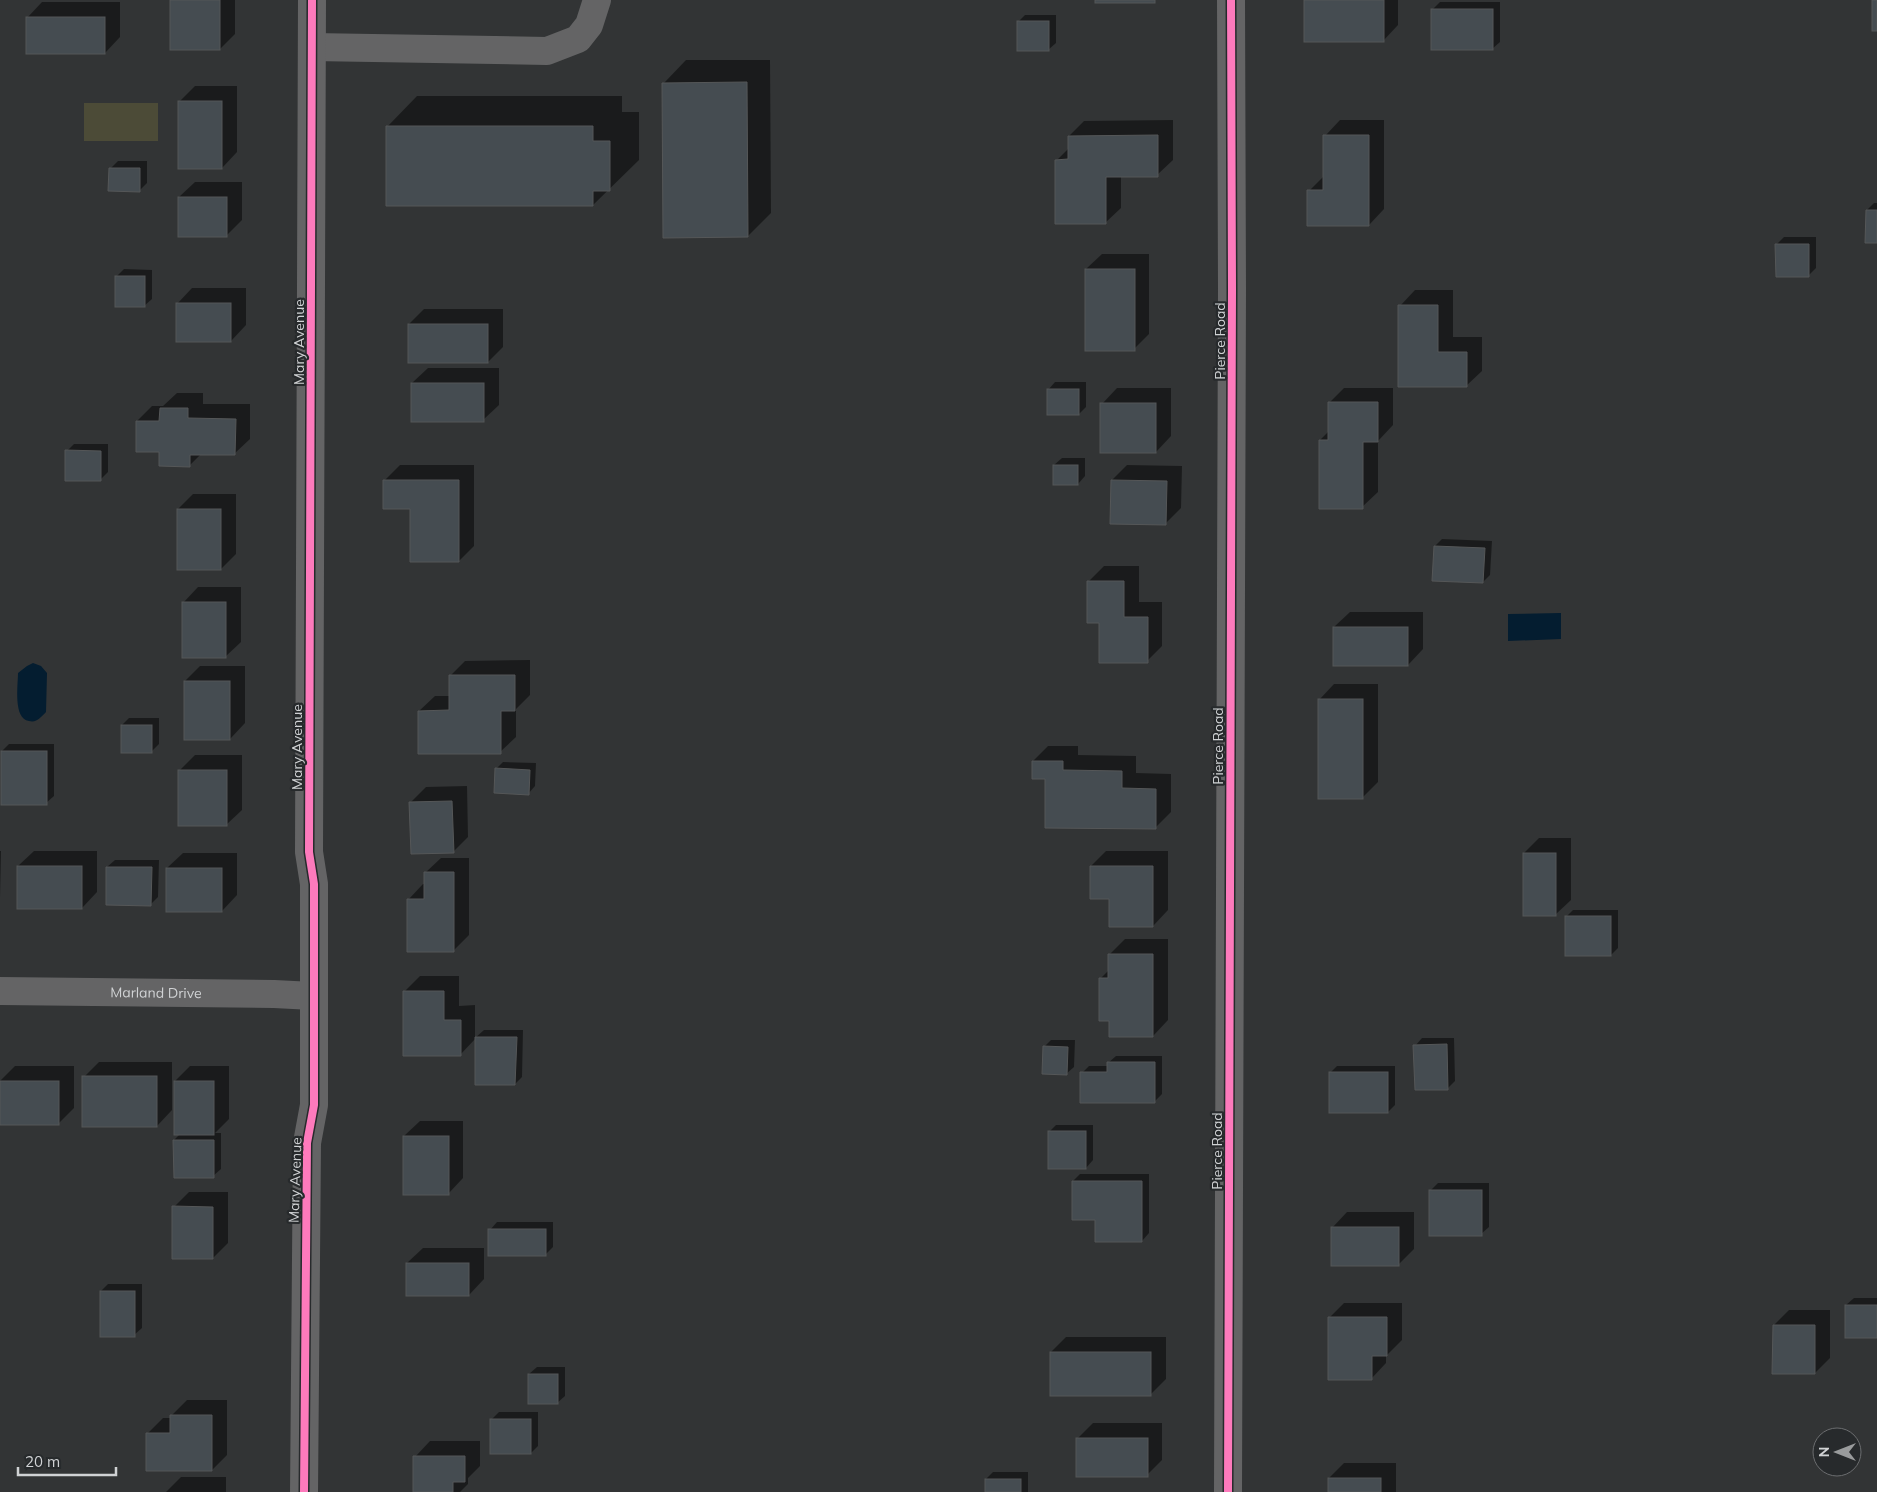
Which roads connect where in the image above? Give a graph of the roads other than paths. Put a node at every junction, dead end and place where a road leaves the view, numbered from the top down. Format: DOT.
graph roads {
  1 [pos="312,0"];
  2 [pos="597,0"];
  3 [pos="1231,0"];
  4 [pos="312,47"];
  5 [pos="0,991"];
  6 [pos="313,996"];
  7 [pos="304,1492"];
  8 [pos="1228,1492"];
  1 -- 4 [label="street, Mary Avenue"];
  2 -- 4 [label="street"];
  3 -- 8 [label="street, Pierce Road"];
  4 -- 6 [label="street, Mary Avenue"];
  5 -- 6 [label="street, Marland Drive"];
  6 -- 7 [label="street, Mary Avenue"];
}
